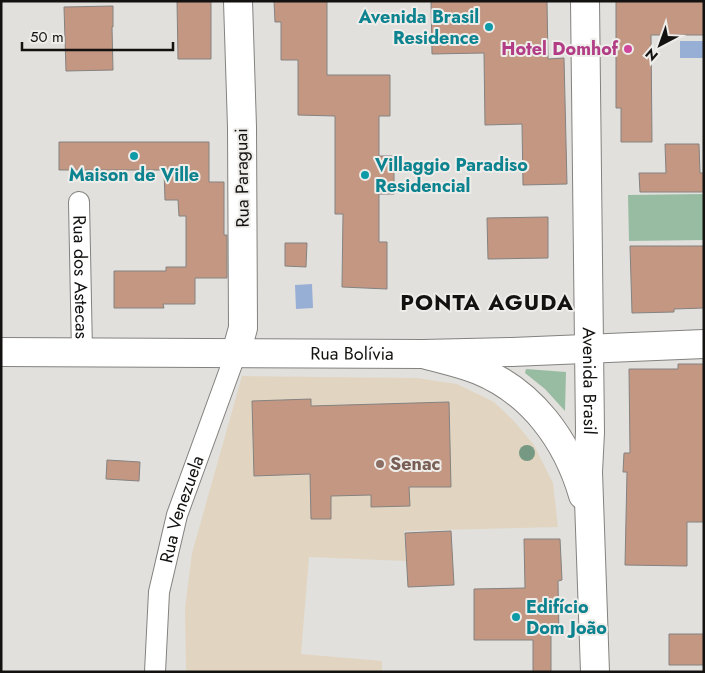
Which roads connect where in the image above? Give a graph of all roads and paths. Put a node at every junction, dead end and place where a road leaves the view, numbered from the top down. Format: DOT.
graph roads {
  1 [pos="238,1"];
  2 [pos="586,1"];
  3 [pos="79,202"];
  4 [pos="704,344"];
  5 [pos="588,349"];
  6 [pos="1,352"];
  7 [pos="82,352"];
  8 [pos="236,353"];
  9 [pos="423,354"];
  10 [pos="591,523"];
  11 [pos="154,672"];
  12 [pos="595,672"];
  1 -- 8 [label="street, Rua Paraguai"];
  2 -- 5 [label="street, Avenida Brasil"];
  3 -- 7 [label="street, Rua dos Astecas"];
  4 -- 5 [label="street, Rua Bolívia"];
  5 -- 9 [label="street, Rua Bolívia"];
  5 -- 10 [label="street, Avenida Brasil"];
  6 -- 7 [label="street, Rua Bolívia"];
  7 -- 8 [label="street, Rua Bolívia"];
  8 -- 9 [label="street, Rua Bolívia"];
  8 -- 11 [label="street, Rua Venezuela"];
  9 -- 10 [label="street"];
  10 -- 12 [label="street, Avenida Brasil"];
}
